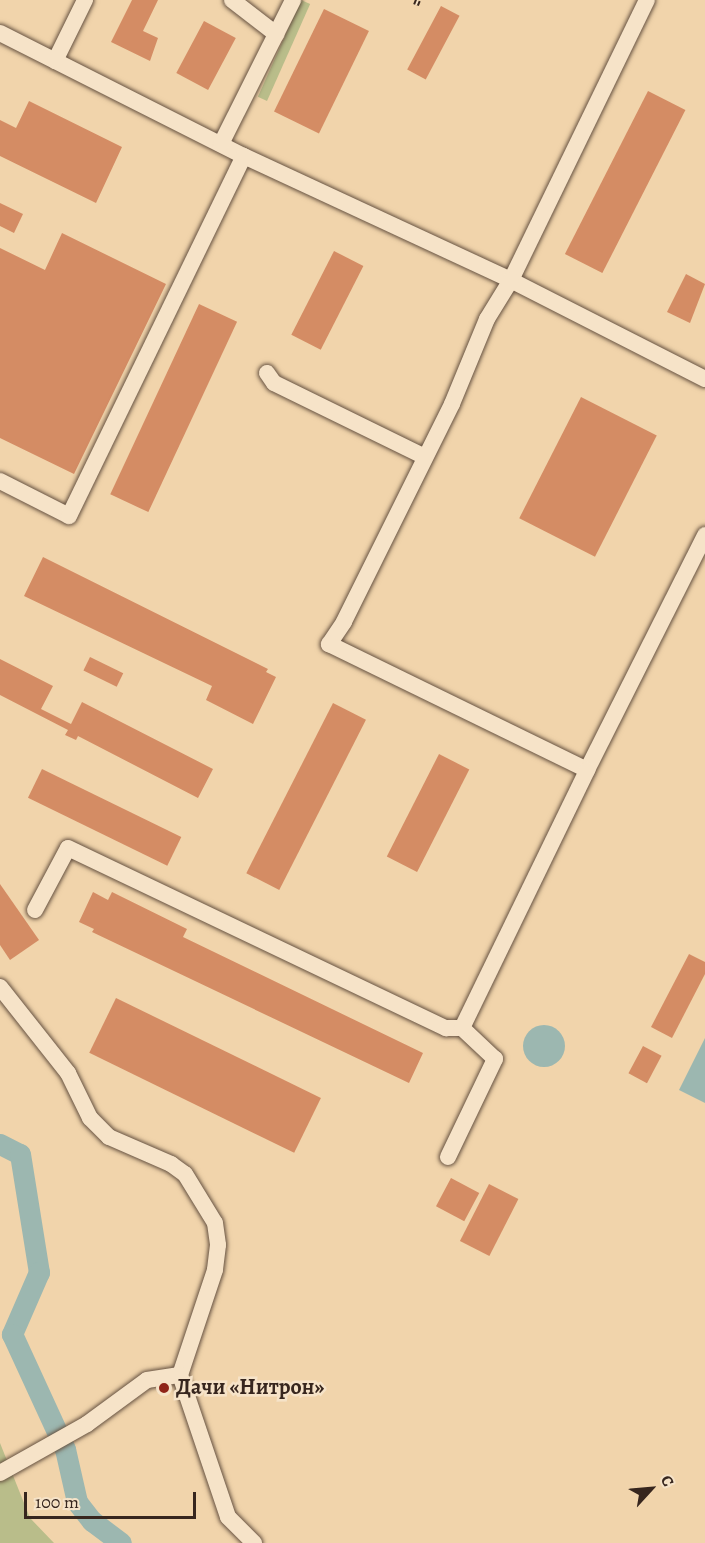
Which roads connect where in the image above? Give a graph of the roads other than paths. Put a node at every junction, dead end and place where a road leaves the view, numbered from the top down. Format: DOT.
graph roads {
  1 [pos="85,0"];
  2 [pos="232,0"];
  3 [pos="293,0"];
  4 [pos="647,0"];
  5 [pos="0,33"];
  6 [pos="276,34"];
  7 [pos="55,61"];
  8 [pos="221,144"];
  9 [pos="244,156"];
  10 [pos="512,280"];
  11 [pos="267,374"];
  12 [pos="705,379"];
  13 [pos="425,457"];
  14 [pos="0,481"];
  15 [pos="705,536"];
  16 [pos="587,770"];
  17 [pos="35,910"];
  18 [pos="0,987"];
  19 [pos="462,1028"];
  20 [pos="448,1156"];
  21 [pos="180,1376"];
  22 [pos="0,1473"];
  23 [pos="254,1543"];
  1 -- 7 [label="street"];
  2 -- 6 [label="street"];
  3 -- 6 [label="street"];
  4 -- 10 [label="street"];
  5 -- 7 [label="street"];
  6 -- 8 [label="street"];
  7 -- 8 [label="street"];
  8 -- 9 [label="street"];
  9 -- 10 [label="street"];
  9 -- 14 [label="street"];
  10 -- 12 [label="street"];
  10 -- 13 [label="street"];
  11 -- 13 [label="street"];
  13 -- 16 [label="street"];
  15 -- 16 [label="street"];
  16 -- 19 [label="street"];
  17 -- 19 [label="street"];
  18 -- 21 [label="street"];
  19 -- 20 [label="street"];
  21 -- 22 [label="street"];
  21 -- 23 [label="street"];
}
